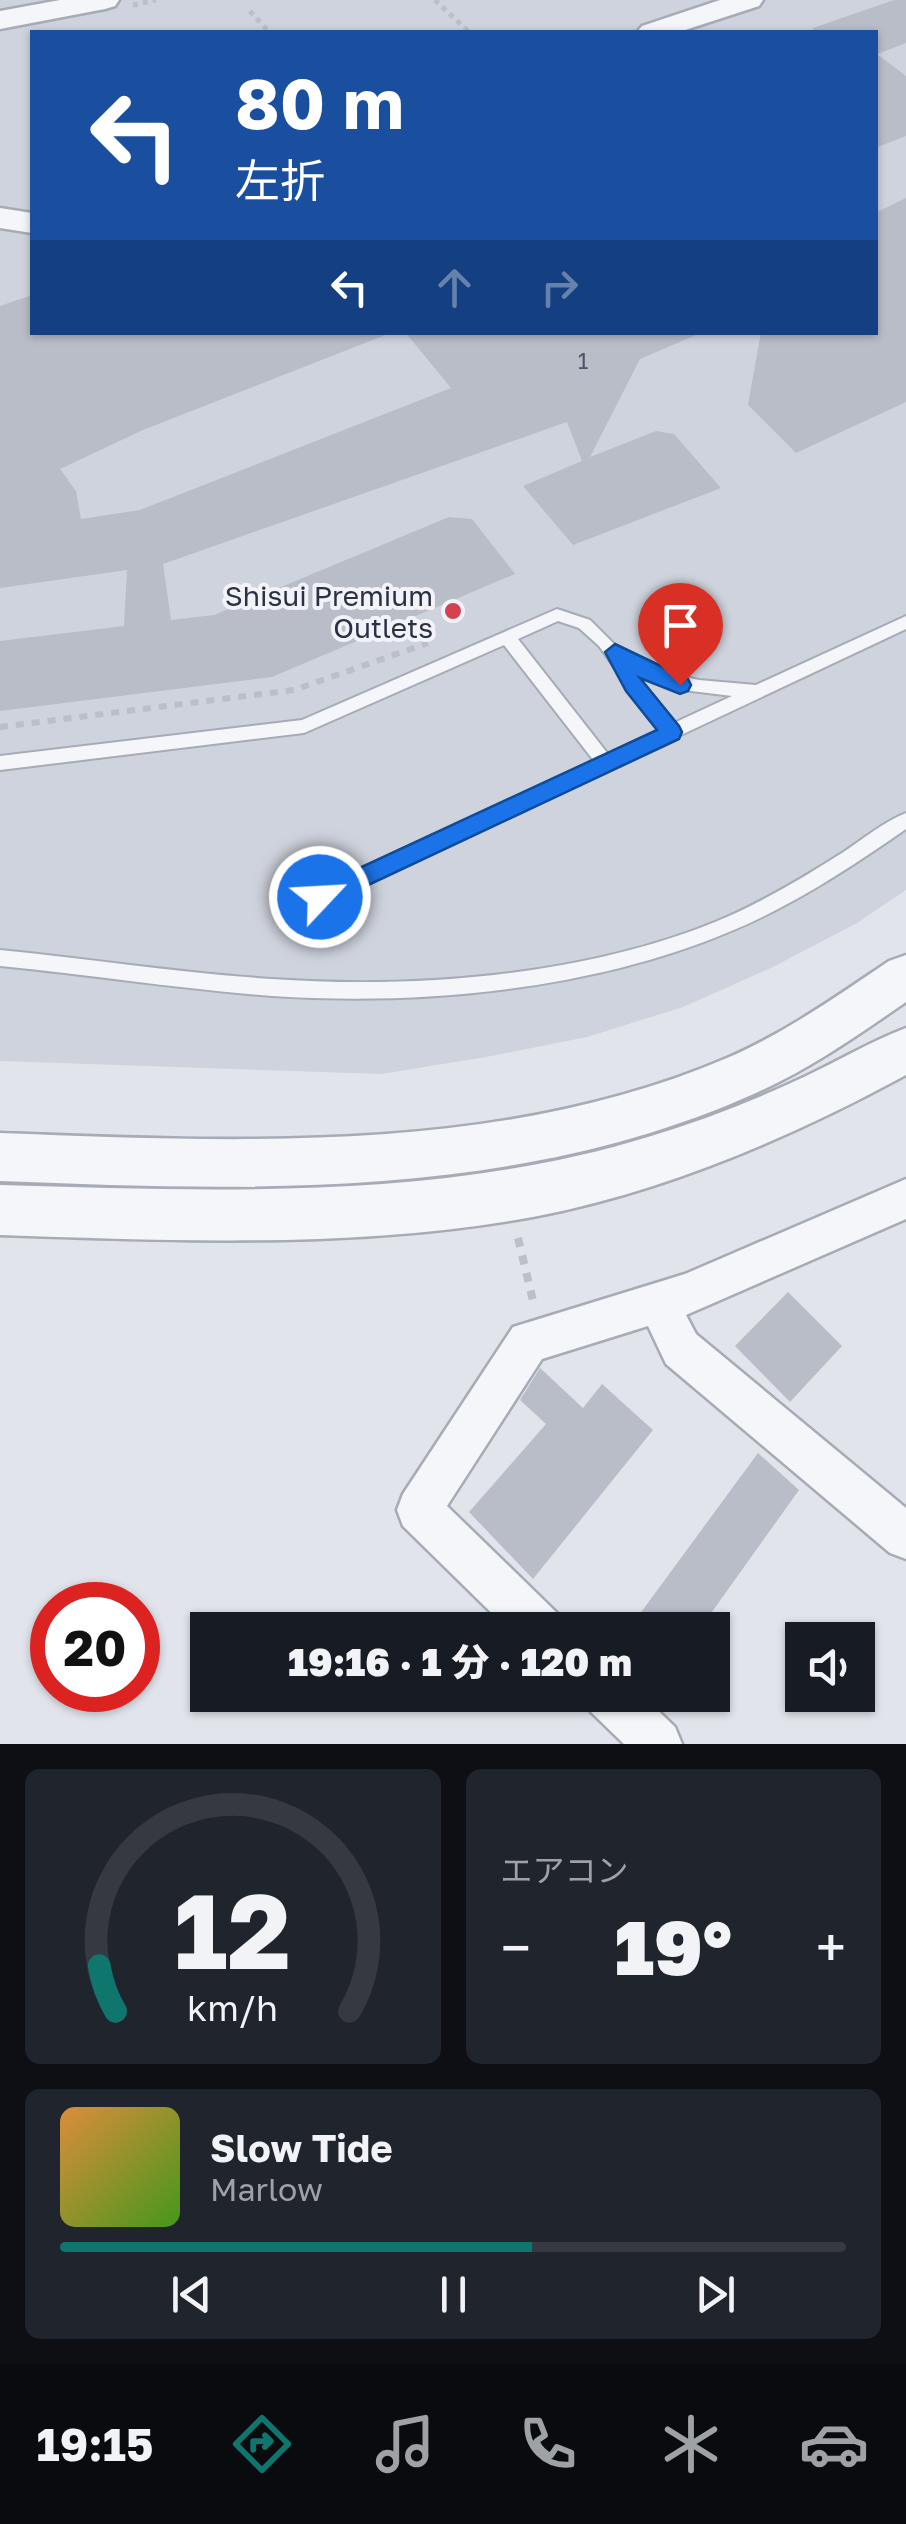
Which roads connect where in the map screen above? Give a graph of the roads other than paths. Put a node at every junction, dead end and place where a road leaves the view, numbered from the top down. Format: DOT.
graph roads {
  1 [pos="105,0"];
  2 [pos="750,0"];
  3 [pos="0,20"];
  4 [pos="658,30"];
  5 [pos="0,218"];
  6 [pos="30,223"];
  7 [pos="906,622"];
  8 [pos="507,637"];
  9 [pos="615,652"];
  10 [pos="759,691"];
  11 [pos="671,732"];
  12 [pos="0,763"];
  13 [pos="605,763"];
  14 [pos="906,820"];
  15 [pos="320,897"];
  16 [pos="0,958"];
  17 [pos="906,976"];
  18 [pos="906,1050"];
  19 [pos="0,1157"];
  20 [pos="906,1200"];
  21 [pos="0,1210"];
  22 [pos="659,1302"];
  23 [pos="906,1538"];
  24 [pos="524,1612"];
  25 [pos="625,1712"];
  26 [pos="658,1744"];
  1 -- 3 [label="street"];
  2 -- 4 [label="street"];
  5 -- 6 [label="street"];
  7 -- 10 [label="lane"];
  8 -- 9 [label="lane"];
  8 -- 12 [label="lane"];
  8 -- 13 [label="lane"];
  9 -- 10 [label="lane"];
  9 -- 11 [label="lane"];
  10 -- 11 [label="lane"];
  11 -- 13 [label="lane"];
  13 -- 15 [label="lane"];
  14 -- 16 [label="lane"];
  17 -- 19 [label="street"];
  18 -- 21 [label="street"];
  20 -- 22 [label="street"];
  22 -- 23 [label="street"];
  22 -- 24 [label="street"];
  25 -- 26 [label="street"];
}
